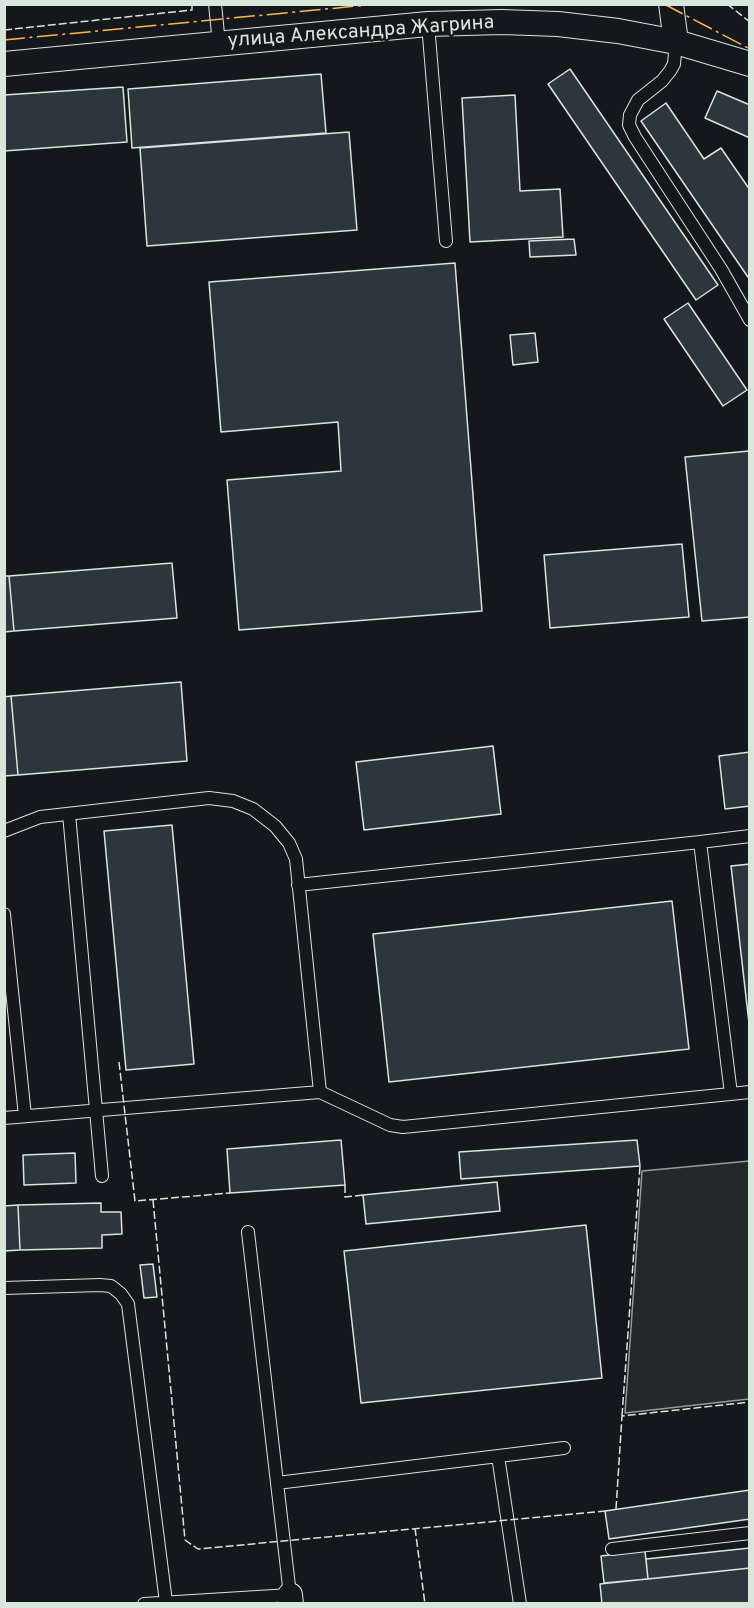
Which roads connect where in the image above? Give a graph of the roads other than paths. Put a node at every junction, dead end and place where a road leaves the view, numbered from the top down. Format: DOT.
graph roads {
  1 [pos="215,4"];
  2 [pos="671,4"];
  3 [pos="428,24"];
  4 [pos="676,42"];
  5 [pos="219,44"];
  6 [pos="4,64"];
  7 [pos="750,64"];
  8 [pos="446,241"];
  9 [pos="750,320"];
  10 [pos="69,814"];
  11 [pos="4,831"];
  12 [pos="750,836"];
  13 [pos="700,842"];
  14 [pos="298,885"];
  15 [pos="4,914"];
  16 [pos="320,1092"];
  17 [pos="750,1092"];
  18 [pos="730,1094"];
  19 [pos="96,1110"];
  20 [pos="25,1116"];
  21 [pos="4,1118"];
  22 [pos="102,1176"];
  23 [pos="248,1232"];
  24 [pos="4,1288"];
  25 [pos="564,1448"];
  26 [pos="498,1456"];
  27 [pos="277,1483"];
  28 [pos="750,1533"];
  29 [pos="612,1549"];
  30 [pos="291,1599"];
  31 [pos="166,1602"];
  32 [pos="144,1604"];
  33 [pos="520,1604"];
  1 -- 5 [label="lane"];
  2 -- 4 [label="street"];
  3 -- 4 [label="street, улица Александра Жагрина"];
  3 -- 5 [label="street, улица Александра Жагрина"];
  3 -- 8 [label="lane"];
  4 -- 7 [label="street, улица Александра Жагрина"];
  4 -- 9 [label="lane"];
  5 -- 6 [label="street, улица Александра Жагрина"];
  10 -- 11 [label="lane"];
  10 -- 14 [label="lane"];
  10 -- 19 [label="lane"];
  12 -- 13 [label="lane"];
  13 -- 14 [label="lane"];
  13 -- 18 [label="lane"];
  14 -- 16 [label="lane"];
  15 -- 20 [label="lane"];
  16 -- 18 [label="lane"];
  16 -- 19 [label="lane"];
  17 -- 18 [label="lane"];
  19 -- 20 [label="lane"];
  19 -- 22 [label="lane"];
  20 -- 21 [label="lane"];
  23 -- 27 [label="lane"];
  24 -- 31 [label="lane"];
  25 -- 26 [label="lane"];
  26 -- 27 [label="lane"];
  26 -- 33 [label="lane"];
  27 -- 30 [label="lane"];
  28 -- 29 [label="lane"];
  30 -- 31 [label="lane"];
  31 -- 32 [label="lane"];
}
